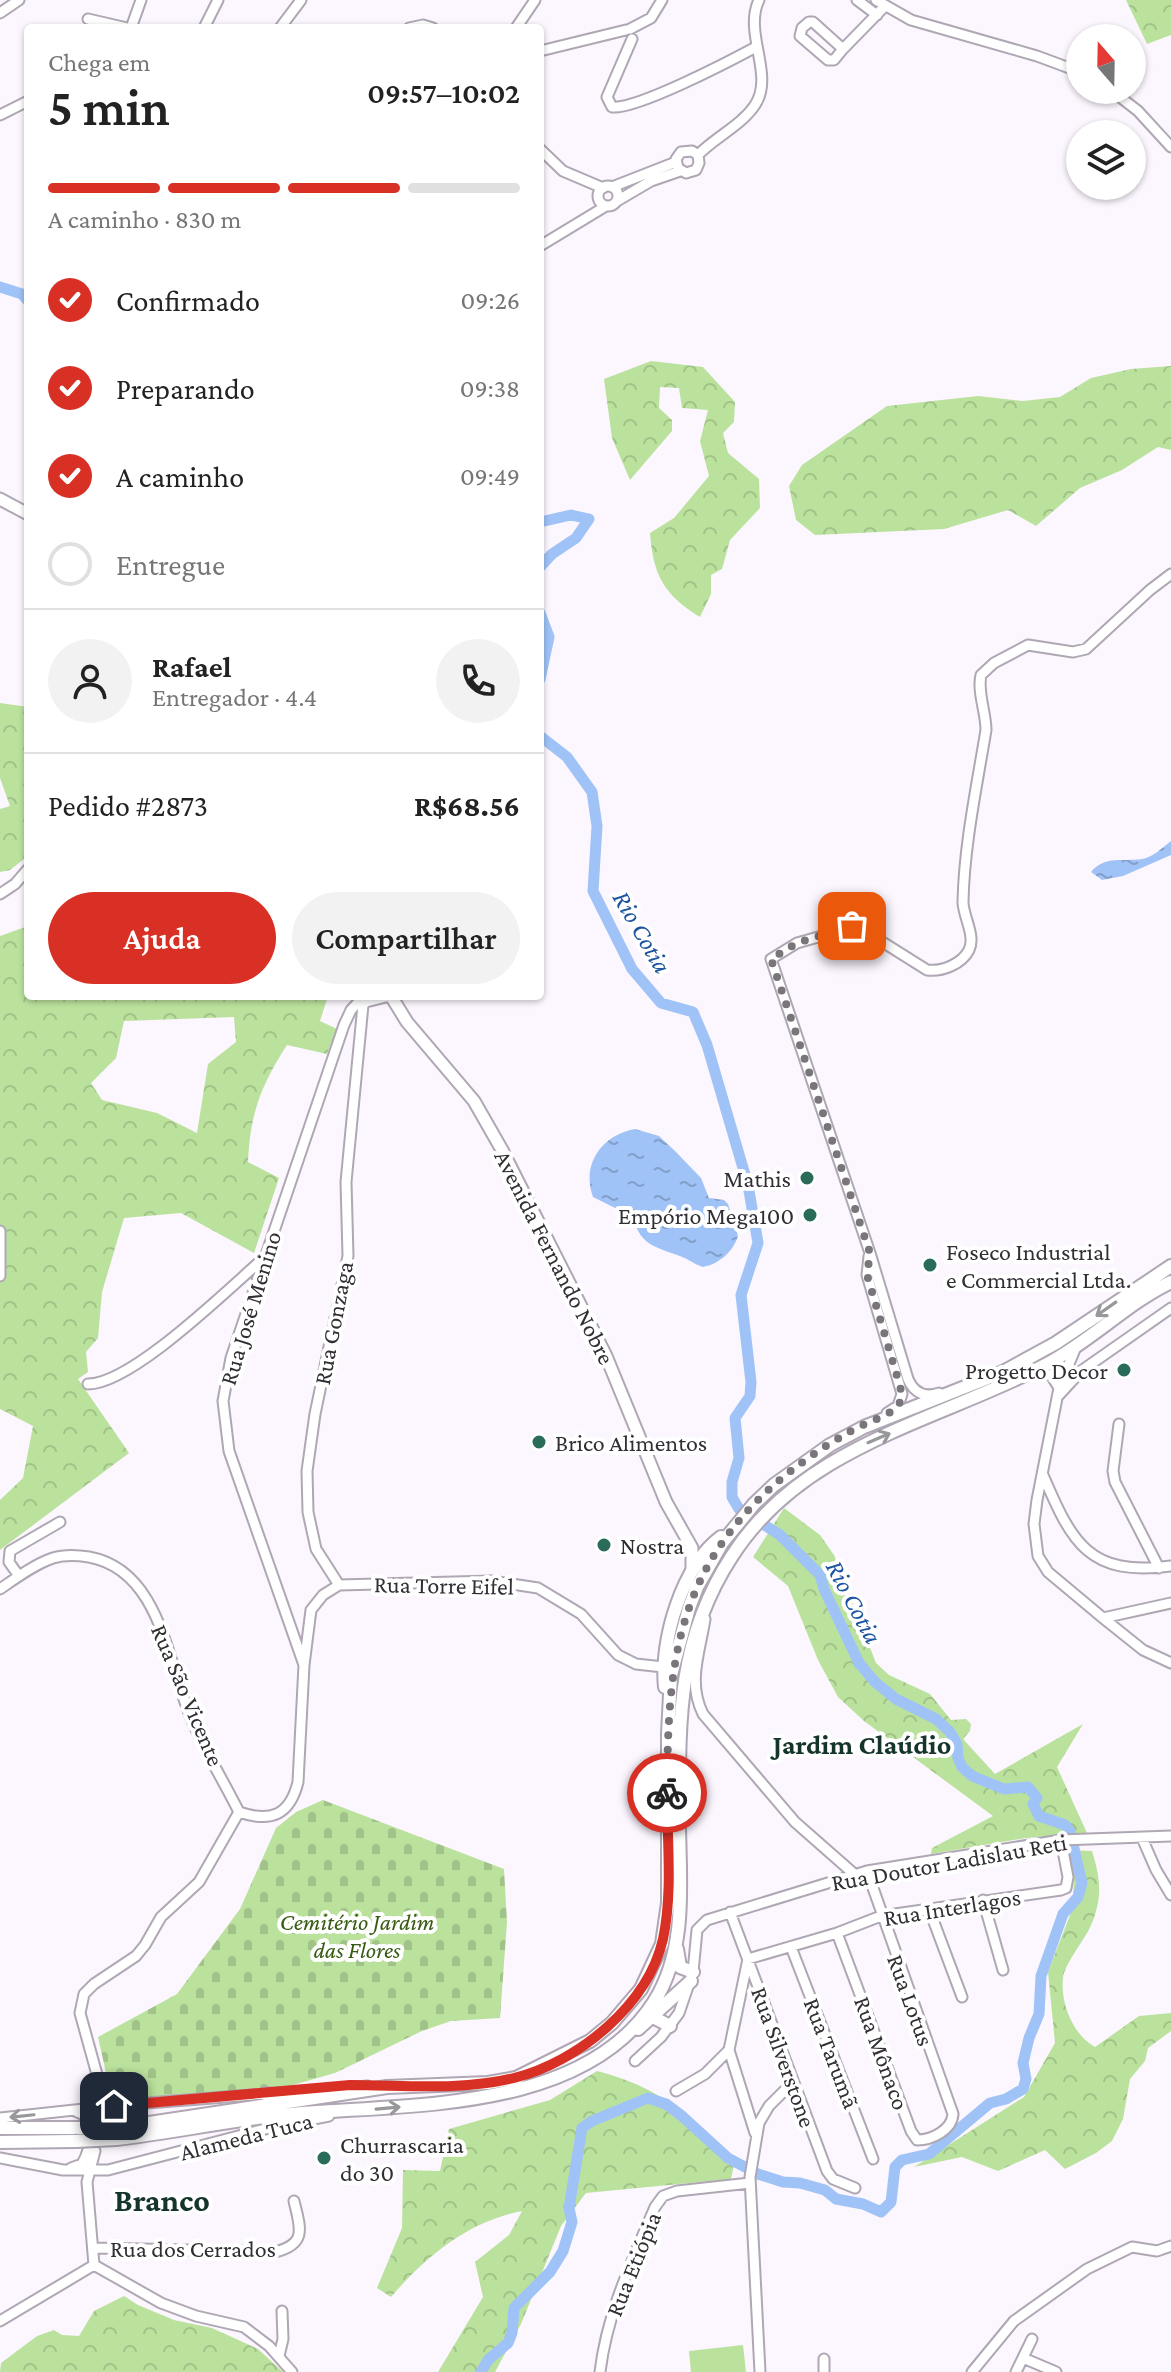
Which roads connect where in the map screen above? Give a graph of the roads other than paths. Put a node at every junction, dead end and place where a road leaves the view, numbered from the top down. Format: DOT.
graph roads {
  1 [pos="19,0"];
  2 [pos="141,0"];
  3 [pos="218,0"];
  4 [pos="301,0"];
  5 [pos="535,0"];
  6 [pos="662,0"];
  7 [pos="759,0"];
  8 [pos="851,0"];
  9 [pos="879,2"];
  10 [pos="865,7"];
  11 [pos="0,13"];
  12 [pos="88,19"];
  13 [pos="111,24"];
  14 [pos="131,24"];
  15 [pos="206,24"];
  16 [pos="283,24"];
  17 [pos="519,24"];
  18 [pos="630,33"];
  19 [pos="756,47"];
  20 [pos="843,49"];
  21 [pos="544,50"];
  22 [pos="1066,67"];
  23 [pos="24,103"];
  24 [pos="1129,104"];
  25 [pos="0,115"];
  26 [pos="1171,147"];
  27 [pos="544,153"];
  28 [pos="698,155"];
  29 [pos="678,167"];
  30 [pos="607,188"];
  31 [pos="617,201"];
  32 [pos="606,206"];
  33 [pos="544,244"];
  34 [pos="0,499"];
  35 [pos="24,512"];
  36 [pos="1171,574"];
  37 [pos="24,874"];
  38 [pos="0,894"];
  39 [pos="362,1000"];
  40 [pos="393,1000"];
  41 [pos="0,1231"];
  42 [pos="264,1258"];
  43 [pos="1171,1266"];
  44 [pos="0,1276"];
  45 [pos="873,1280"];
  46 [pos="1171,1282"];
  47 [pos="1171,1308"];
  48 [pos="1077,1346"];
  49 [pos="1003,1372"];
  50 [pos="1028,1373"];
  51 [pos="88,1384"];
  52 [pos="1058,1392"];
  53 [pos="1119,1424"];
  54 [pos="830,1445"];
  55 [pos="1043,1475"];
  56 [pos="60,1522"];
  57 [pos="736,1526"];
  58 [pos="687,1537"];
  59 [pos="713,1543"];
  60 [pos="1171,1566"];
  61 [pos="1159,1568"];
  62 [pos="691,1575"];
  63 [pos="19,1576"];
  64 [pos="339,1585"];
  65 [pos="0,1589"];
  66 [pos="707,1602"];
  67 [pos="1171,1603"];
  68 [pos="1103,1618"];
  69 [pos="1171,1663"];
  70 [pos="304,1665"];
  71 [pos="663,1667"];
  72 [pos="668,1708"];
  73 [pos="239,1812"];
  74 [pos="1171,1836"];
  75 [pos="1142,1838"];
  76 [pos="1063,1840"];
  77 [pos="867,1871"];
  78 [pos="853,1873"];
  79 [pos="1171,1895"];
  80 [pos="983,1900"];
  81 [pos="929,1909"];
  82 [pos="730,1912"];
  83 [pos="881,1916"];
  84 [pos="837,1933"];
  85 [pos="677,1943"];
  86 [pos="791,1947"];
  87 [pos="748,1959"];
  88 [pos="1003,1970"];
  89 [pos="692,1976"];
  90 [pos="962,1997"];
  91 [pos="653,2017"];
  92 [pos="670,2026"];
  93 [pos="729,2050"];
  94 [pos="602,2053"];
  95 [pos="635,2061"];
  96 [pos="793,2082"];
  97 [pos="387,2087"];
  98 [pos="676,2091"];
  99 [pos="101,2092"];
  100 [pos="265,2094"];
  101 [pos="299,2099"];
  102 [pos="117,2106"];
  103 [pos="95,2108"];
  104 [pos="356,2110"];
  105 [pos="72,2111"];
  106 [pos="0,2118"];
  107 [pos="99,2123"];
  108 [pos="948,2127"];
  109 [pos="0,2128"];
  110 [pos="116,2133"];
  111 [pos="77,2135"];
  112 [pos="755,2136"];
  113 [pos="0,2142"];
  114 [pos="95,2151"];
  115 [pos="0,2158"];
  116 [pos="873,2159"];
  117 [pos="116,2168"];
  118 [pos="63,2170"];
  119 [pos="76,2170"];
  120 [pos="91,2171"];
  121 [pos="750,2180"];
  122 [pos="87,2182"];
  123 [pos="855,2188"];
  124 [pos="294,2201"];
  125 [pos="1171,2246"];
  126 [pos="94,2248"];
  127 [pos="94,2265"];
  128 [pos="282,2311"];
  129 [pos="0,2321"];
  130 [pos="1032,2339"];
  131 [pos="279,2356"];
  132 [pos="1023,2358"];
  133 [pos="824,2359"];
  134 [pos="292,2372"];
  135 [pos="600,2372"];
  136 [pos="760,2372"];
  137 [pos="824,2372"];
  138 [pos="972,2372"];
  139 [pos="1016,2372"];
  140 [pos="1056,2372"];
  1 -- 11 [label="street"];
  2 -- 14 [label="street"];
  3 -- 15 [label="street"];
  4 -- 16 [label="street"];
  5 -- 17 [label="street"];
  6 -- 18 [label="street"];
  7 -- 19 [label="street"];
  8 -- 10 [label="street"];
  9 -- 10 [label="street"];
  9 -- 22 [label="street"];
  10 -- 20 [label="street"];
  12 -- 13 [label="street"];
  18 -- 19 [label="street"];
  18 -- 21 [label="street"];
  19 -- 28 [label="street"];
  20 -- 20 [label="street"];
  23 -- 25 [label="street"];
  24 -- 26 [label="street"];
  27 -- 30 [label="street"];
  28 -- 29 [label="street"];
  28 -- 29 [label="street"];
  29 -- 30 [label="street"];
  29 -- 31 [label="street"];
  30 -- 31 [label="street"];
  30 -- 32 [label="street"];
  31 -- 32 [label="street"];
  32 -- 33 [label="street"];
  34 -- 35 [label="main road"];
  36 -- 45 [label="street"];
  37 -- 38 [label="street"];
  39 -- 42 [label="street, Rua José Menino"];
  39 -- 64 [label="street, Rua Gonzaga"];
  40 -- 58 [label="main road, Avenida Fernando Nobre"];
  41 -- 44 [label="street"];
  42 -- 51 [label="street"];
  42 -- 70 [label="street, Rua José Menino"];
  43 -- 49 [label="highway, one-way"];
  45 -- 49 [label="street"];
  45 -- 54 [label="street"];
  46 -- 48 [label="highway"];
  47 -- 52 [label="street"];
  48 -- 50 [label="highway"];
  48 -- 52 [label="street"];
  49 -- 54 [label="highway"];
  50 -- 52 [label="street"];
  66 -- 50 [label="highway, one-way"];
  52 -- 55 [label="street"];
  53 -- 61 [label="street"];
  54 -- 57 [label="highway"];
  55 -- 61 [label="street"];
  55 -- 68 [label="street"];
  56 -- 63 [label="street"];
  57 -- 59 [label="highway"];
  57 -- 72 [label="highway"];
  58 -- 59 [label="main road"];
  58 -- 62 [label="main road"];
  59 -- 62 [label="highway"];
  60 -- 61 [label="street"];
  62 -- 71 [label="highway"];
  63 -- 65 [label="street, Rua São Vicente"];
  63 -- 73 [label="street, Rua São Vicente"];
  64 -- 70 [label="street, Rua Torre Eifel"];
  64 -- 71 [label="street, Rua Torre Eifel"];
  66 -- 78 [label="street"];
  66 -- 85 [label="highway"];
  67 -- 68 [label="street"];
  68 -- 69 [label="street"];
  70 -- 73 [label="street"];
  71 -- 72 [label="highway"];
  72 -- 97 [label="highway"];
  73 -- 99 [label="street"];
  74 -- 75 [label="street, Rua Doutor Ladislau Reti"];
  75 -- 76 [label="street, Rua Doutor Ladislau Reti"];
  75 -- 79 [label="street"];
  76 -- 77 [label="street, Rua Doutor Ladislau Reti"];
  76 -- 80 [label="street, Rua Interlagos"];
  77 -- 78 [label="street, Rua Doutor Ladislau Reti"];
  77 -- 83 [label="street, Rua Lotus"];
  78 -- 82 [label="street, Rua Doutor Ladislau Reti"];
  80 -- 81 [label="street, Rua Interlagos"];
  80 -- 88 [label="street"];
  81 -- 83 [label="street, Rua Interlagos"];
  81 -- 90 [label="street"];
  82 -- 87 [label="street, Rua Silverstone"];
  82 -- 89 [label="street, Rua Doutor Ladislau Reti"];
  83 -- 84 [label="street, Rua Interlagos"];
  83 -- 108 [label="street, Rua Lotus"];
  84 -- 86 [label="street, Rua Interlagos"];
  84 -- 108 [label="street, Rua Mônaco"];
  85 -- 89 [label="highway"];
  85 -- 94 [label="highway"];
  86 -- 87 [label="street, Rua Interlagos"];
  86 -- 116 [label="street, Rua Tarumã"];
  87 -- 93 [label="street"];
  87 -- 96 [label="street, Rua Silverstone"];
  89 -- 91 [label="highway"];
  89 -- 92 [label="street, Rua Doutor Ladislau Reti"];
  91 -- 92 [label="highway"];
  91 -- 94 [label="highway"];
  92 -- 95 [label="street, Rua Doutor Ladislau Reti"];
  93 -- 98 [label="street"];
  93 -- 112 [label="street"];
  104 -- 94 [label="highway, one-way"];
  96 -- 112 [label="street"];
  96 -- 123 [label="street, Rua Silverstone"];
  97 -- 100 [label="street"];
  97 -- 101 [label="highway"];
  99 -- 102 [label="street"];
  99 -- 103 [label="street"];
  100 -- 101 [label="highway"];
  100 -- 102 [label="street"];
  101 -- 110 [label="highway"];
  102 -- 103 [label="street"];
  102 -- 107 [label="street"];
  103 -- 105 [label="street"];
  103 -- 107 [label="street"];
  104 -- 110 [label="highway"];
  104 -- 117 [label="street, Alameda Tuca"];
  105 -- 106 [label="street, one-way"];
  105 -- 118 [label="street"];
  107 -- 114 [label="street"];
  109 -- 111 [label="highway"];
  110 -- 111 [label="highway, bridge"];
  111 -- 113 [label="highway"];
  112 -- 121 [label="street"];
  114 -- 117 [label="street"];
  114 -- 120 [label="street"];
  115 -- 118 [label="street, Alameda Tuca"];
  117 -- 120 [label="street, Alameda Tuca"];
  118 -- 119 [label="street, Alameda Tuca"];
  119 -- 120 [label="street, Alameda Tuca"];
  119 -- 122 [label="street"];
  120 -- 122 [label="street"];
  121 -- 135 [label="street, Rua Etiópia"];
  121 -- 136 [label="street"];
  122 -- 126 [label="street"];
  124 -- 126 [label="street, Rua dos Cerrados"];
  125 -- 138 [label="street"];
  126 -- 127 [label="street"];
  127 -- 129 [label="street"];
  127 -- 131 [label="street"];
  128 -- 131 [label="street"];
  130 -- 132 [label="street"];
  131 -- 134 [label="street"];
  132 -- 139 [label="street"];
  132 -- 140 [label="street"];
  133 -- 137 [label="street"];
}
